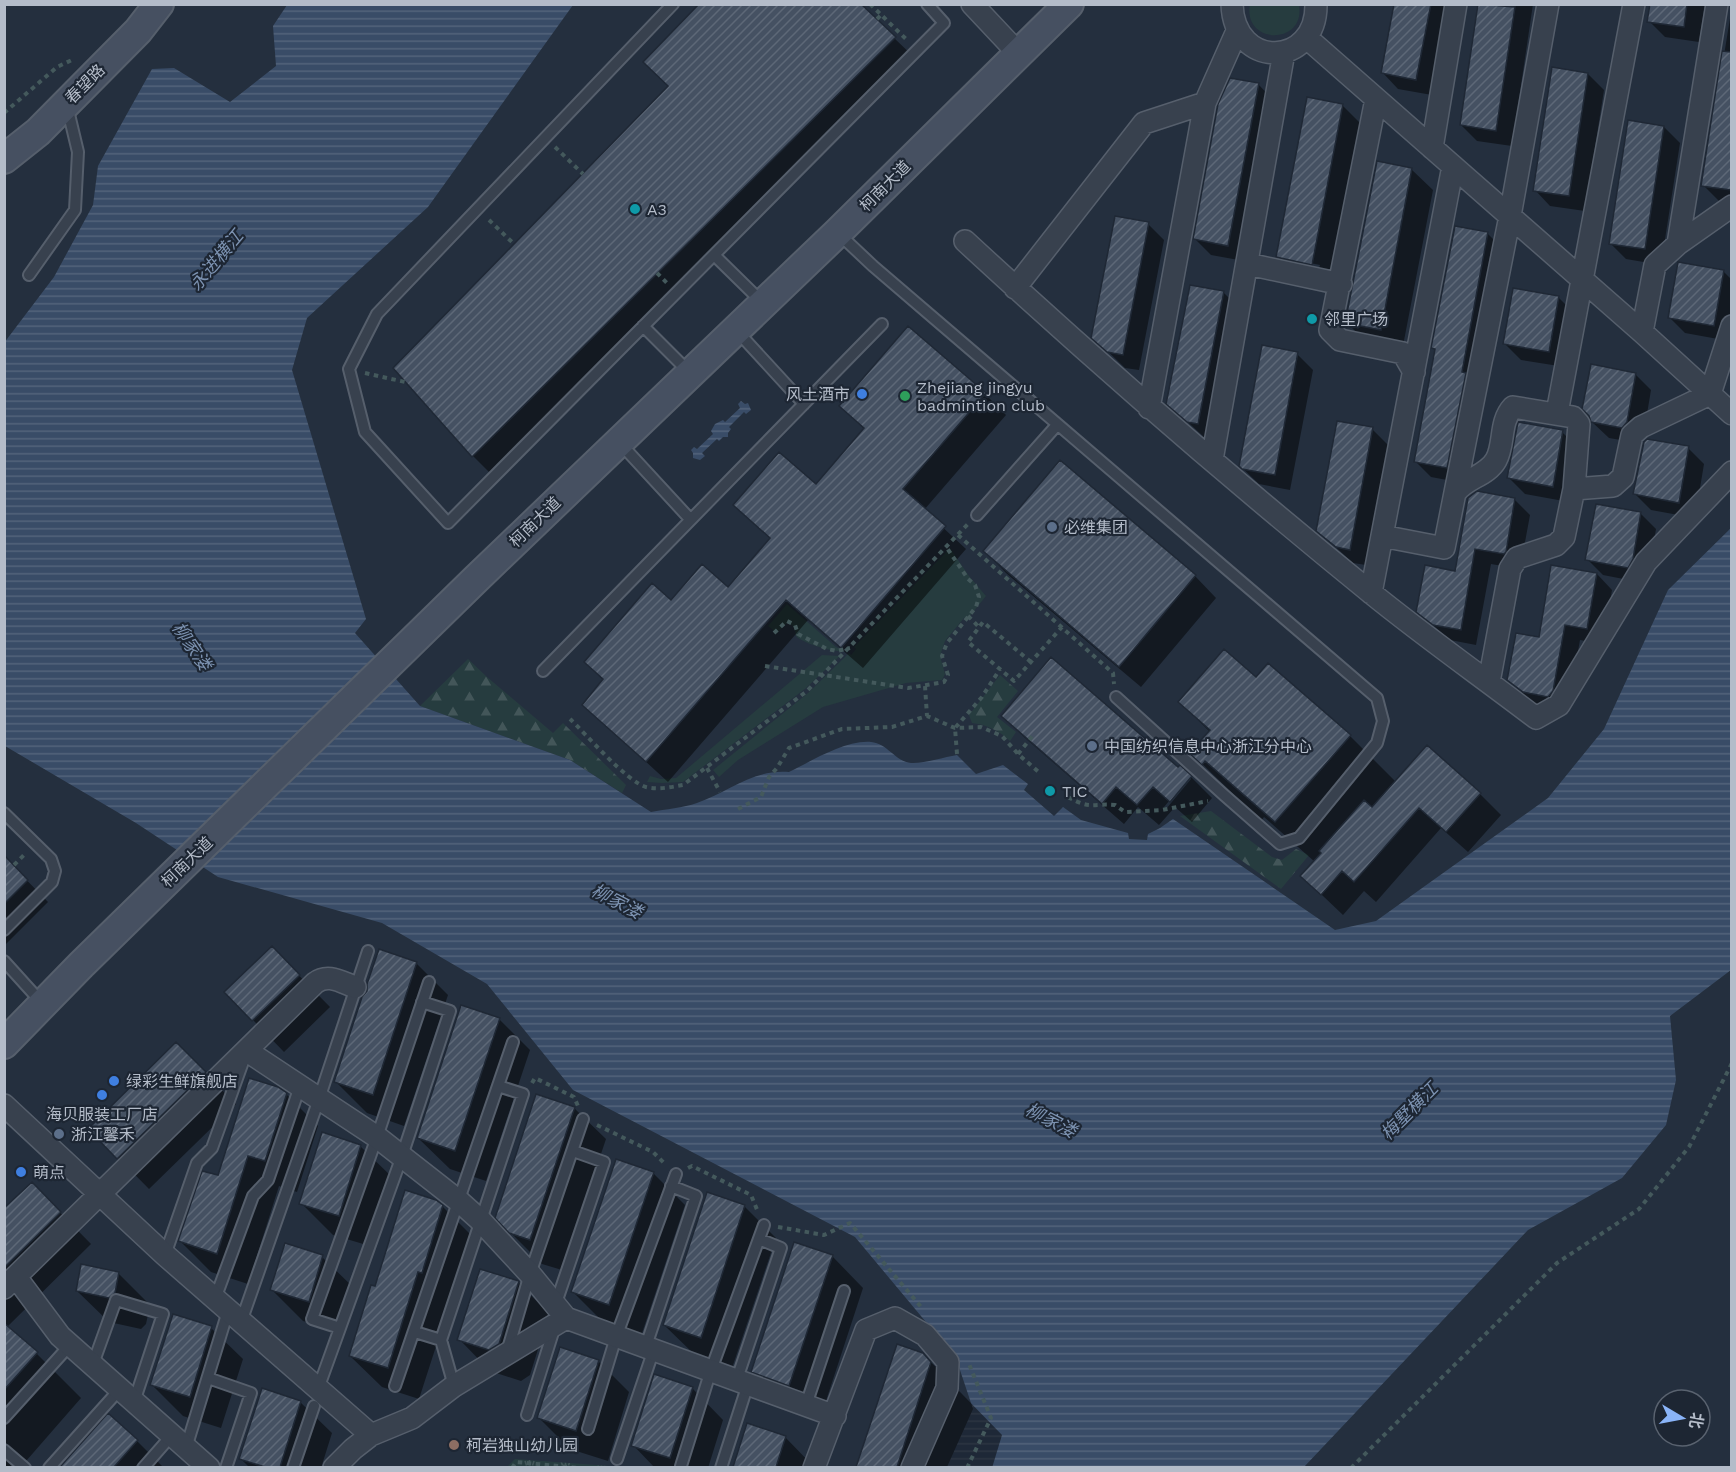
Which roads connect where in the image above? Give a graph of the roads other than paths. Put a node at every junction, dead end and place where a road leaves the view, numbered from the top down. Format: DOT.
graph roads {
  1 [pos="159,4"];
  2 [pos="673,4"];
  3 [pos="927,4"];
  4 [pos="972,4"];
  5 [pos="1070,4"];
  6 [pos="1232,4"];
  7 [pos="1317,4"];
  8 [pos="1456,4"];
  9 [pos="1548,4"];
  10 [pos="1634,4"];
  11 [pos="1716,4"];
  12 [pos="1237,31"];
  13 [pos="1307,38"];
  14 [pos="1284,52"];
  15 [pos="1019,54"];
  16 [pos="1376,99"];
  17 [pos="67,102"];
  18 [pos="1205,103"];
  19 [pos="1432,148"];
  20 [pos="4,159"];
  21 [pos="1453,166"];
  22 [pos="1731,206"];
  23 [pos="1510,216"];
  24 [pos="837,233"];
  25 [pos="965,242"];
  26 [pos="1678,244"];
  27 [pos="714,255"];
  28 [pos="1248,264"];
  29 [pos="29,275"];
  30 [pos="1583,280"];
  31 [pos="1341,284"];
  32 [pos="1016,288"];
  33 [pos="763,303"];
  34 [pos="882,324"];
  35 [pos="643,326"];
  36 [pos="1731,326"];
  37 [pos="736,330"];
  38 [pos="1642,332"];
  39 [pos="1414,372"];
  40 [pos="690,373"];
  41 [pos="1710,394"];
  42 [pos="804,404"];
  43 [pos="1149,408"];
  44 [pos="1557,413"];
  45 [pos="1731,414"];
  46 [pos="1057,425"];
  47 [pos="619,442"];
  48 [pos="1212,460"];
  49 [pos="1731,472"];
  50 [pos="1574,489"];
  51 [pos="1456,492"];
  52 [pos="977,515"];
  53 [pos="690,519"];
  54 [pos="1382,536"];
  55 [pos="1371,593"];
  56 [pos="543,671"];
  57 [pos="1489,681"];
  58 [pos="1116,697"];
  59 [pos="4,813"];
  60 [pos="4,930"];
  61 [pos="368,951"];
  62 [pos="4,961"];
  63 [pos="429,981"];
  64 [pos="355,987"];
  65 [pos="422,1002"];
  66 [pos="43,1004"];
  67 [pos="513,1042"];
  68 [pos="4,1044"];
  69 [pos="247,1051"];
  70 [pos="300,1086"];
  71 [pos="498,1086"];
  72 [pos="319,1099"];
  73 [pos="4,1105"];
  74 [pos="584,1119"];
  75 [pos="377,1137"];
  76 [pos="573,1151"];
  77 [pos="402,1156"];
  78 [pos="676,1174"];
  79 [pos="671,1186"];
  80 [pos="99,1195"];
  81 [pos="460,1202"];
  82 [pos="480,1220"];
  83 [pos="764,1225"];
  84 [pos="759,1239"];
  85 [pos="165,1255"];
  86 [pos="530,1274"];
  87 [pos="10,1283"];
  88 [pos="844,1291"];
  89 [pos="228,1311"];
  90 [pos="559,1317"];
  91 [pos="340,1328"];
  92 [pos="415,1332"];
  93 [pos="616,1337"];
  94 [pos="441,1340"];
  95 [pos="70,1345"];
  96 [pos="650,1348"];
  97 [pos="507,1353"];
  98 [pos="93,1364"];
  99 [pos="711,1370"];
  100 [pos="208,1378"];
  101 [pos="742,1382"];
  102 [pos="395,1386"];
  103 [pos="454,1386"];
  104 [pos="127,1395"];
  105 [pos="316,1398"];
  106 [pos="806,1405"];
  107 [pos="527,1415"];
  108 [pos="835,1416"];
  109 [pos="4,1418"];
  110 [pos="588,1430"];
  111 [pos="371,1435"];
  112 [pos="179,1441"];
  113 [pos="4,1450"];
  114 [pos="617,1459"];
  115 [pos="681,1466"];
  116 [pos="25,1467"];
  117 [pos="49,1467"];
  118 [pos="143,1467"];
  119 [pos="209,1467"];
  120 [pos="226,1467"];
  121 [pos="293,1467"];
  122 [pos="334,1467"];
  123 [pos="721,1467"];
  124 [pos="814,1467"];
  125 [pos="912,1467"];
  1 -- 17 [label="main road, 春望路"];
  2 -- 35 [label="lane"];
  3 -- 27 [label="lane"];
  4 -- 15 [label="street"];
  5 -- 15 [label="main road, 柯南大道"];
  6 -- 12 [label="street"];
  7 -- 13 [label="street"];
  8 -- 19 [label="street"];
  9 -- 23 [label="street"];
  10 -- 30 [label="street"];
  11 -- 26 [label="street"];
  12 -- 14 [label="street"];
  12 -- 18 [label="street"];
  13 -- 14 [label="street"];
  13 -- 16 [label="street"];
  14 -- 28 [label="street"];
  15 -- 24 [label="main road, 柯南大道"];
  16 -- 19 [label="street"];
  16 -- 31 [label="street"];
  17 -- 20 [label="main road, 春望路"];
  17 -- 29 [label="lane"];
  18 -- 32 [label="street"];
  18 -- 43 [label="street"];
  19 -- 21 [label="street"];
  21 -- 23 [label="street"];
  21 -- 39 [label="street"];
  22 -- 26 [label="street"];
  23 -- 30 [label="street"];
  23 -- 51 [label="street"];
  24 -- 33 [label="main road, 柯南大道"];
  24 -- 46 [label="lane"];
  25 -- 32 [label="street"];
  26 -- 38 [label="street"];
  27 -- 33 [label="lane"];
  27 -- 35 [label="lane"];
  28 -- 31 [label="street"];
  28 -- 48 [label="street"];
  30 -- 38 [label="street"];
  30 -- 44 [label="street"];
  31 -- 39 [label="street"];
  32 -- 43 [label="street"];
  33 -- 37 [label="main road, 柯南大道"];
  34 -- 42 [label="lane"];
  35 -- 40 [label="lane"];
  36 -- 41 [label="street"];
  37 -- 40 [label="main road, 柯南大道"];
  37 -- 42 [label="lane"];
  38 -- 41 [label="street"];
  39 -- 54 [label="street"];
  40 -- 47 [label="main road, 柯南大道"];
  41 -- 45 [label="street"];
  41 -- 50 [label="street"];
  42 -- 53 [label="lane"];
  43 -- 48 [label="street"];
  44 -- 50 [label="street"];
  44 -- 51 [label="street"];
  46 -- 52 [label="lane"];
  46 -- 58 [label="lane"];
  47 -- 53 [label="lane"];
  47 -- 66 [label="main road, 柯南大道"];
  48 -- 55 [label="street"];
  49 -- 57 [label="street"];
  50 -- 57 [label="street"];
  51 -- 54 [label="street"];
  53 -- 56 [label="lane"];
  54 -- 55 [label="street"];
  55 -- 57 [label="street"];
  59 -- 60 [label="lane"];
  61 -- 64 [label="lane"];
  62 -- 66 [label="lane"];
  63 -- 65 [label="lane"];
  64 -- 69 [label="street"];
  64 -- 72 [label="lane"];
  65 -- 75 [label="lane"];
  65 -- 77 [label="lane"];
  66 -- 68 [label="main road, 柯南大道"];
  67 -- 71 [label="lane"];
  69 -- 70 [label="street"];
  69 -- 80 [label="street"];
  69 -- 85 [label="lane"];
  70 -- 72 [label="street"];
  70 -- 89 [label="lane"];
  71 -- 81 [label="lane"];
  71 -- 82 [label="lane"];
  72 -- 75 [label="street"];
  72 -- 89 [label="lane"];
  73 -- 80 [label="street"];
  74 -- 76 [label="lane"];
  75 -- 77 [label="street"];
  75 -- 91 [label="lane"];
  76 -- 86 [label="lane"];
  76 -- 90 [label="lane"];
  77 -- 81 [label="street"];
  77 -- 91 [label="lane"];
  78 -- 79 [label="lane"];
  79 -- 93 [label="lane"];
  79 -- 96 [label="lane"];
  80 -- 85 [label="street"];
  80 -- 87 [label="street"];
  81 -- 82 [label="street"];
  81 -- 92 [label="lane"];
  82 -- 86 [label="street"];
  82 -- 94 [label="lane"];
  83 -- 84 [label="lane"];
  84 -- 99 [label="lane"];
  84 -- 101 [label="lane"];
  85 -- 89 [label="street"];
  86 -- 90 [label="street"];
  86 -- 97 [label="lane"];
  87 -- 95 [label="street"];
  88 -- 106 [label="lane"];
  89 -- 100 [label="lane"];
  89 -- 105 [label="street"];
  90 -- 93 [label="street"];
  90 -- 97 [label="street"];
  90 -- 107 [label="lane"];
  91 -- 105 [label="lane"];
  92 -- 94 [label="lane"];
  92 -- 102 [label="lane"];
  93 -- 96 [label="street"];
  93 -- 110 [label="lane"];
  94 -- 103 [label="lane"];
  95 -- 98 [label="street"];
  95 -- 109 [label="lane"];
  96 -- 99 [label="street"];
  96 -- 114 [label="lane"];
  97 -- 103 [label="street"];
  98 -- 104 [label="street"];
  98 -- 104 [label="lane"];
  99 -- 101 [label="street"];
  99 -- 115 [label="lane"];
  100 -- 112 [label="lane"];
  100 -- 120 [label="lane"];
  101 -- 106 [label="street"];
  101 -- 123 [label="lane"];
  103 -- 111 [label="street"];
  104 -- 112 [label="street"];
  104 -- 117 [label="lane"];
  105 -- 111 [label="street"];
  105 -- 121 [label="lane"];
  106 -- 108 [label="street"];
  108 -- 124 [label="street"];
  108 -- 125 [label="street"];
  111 -- 122 [label="street"];
  112 -- 118 [label="lane"];
  112 -- 119 [label="street"];
  113 -- 116 [label="lane"];
}
